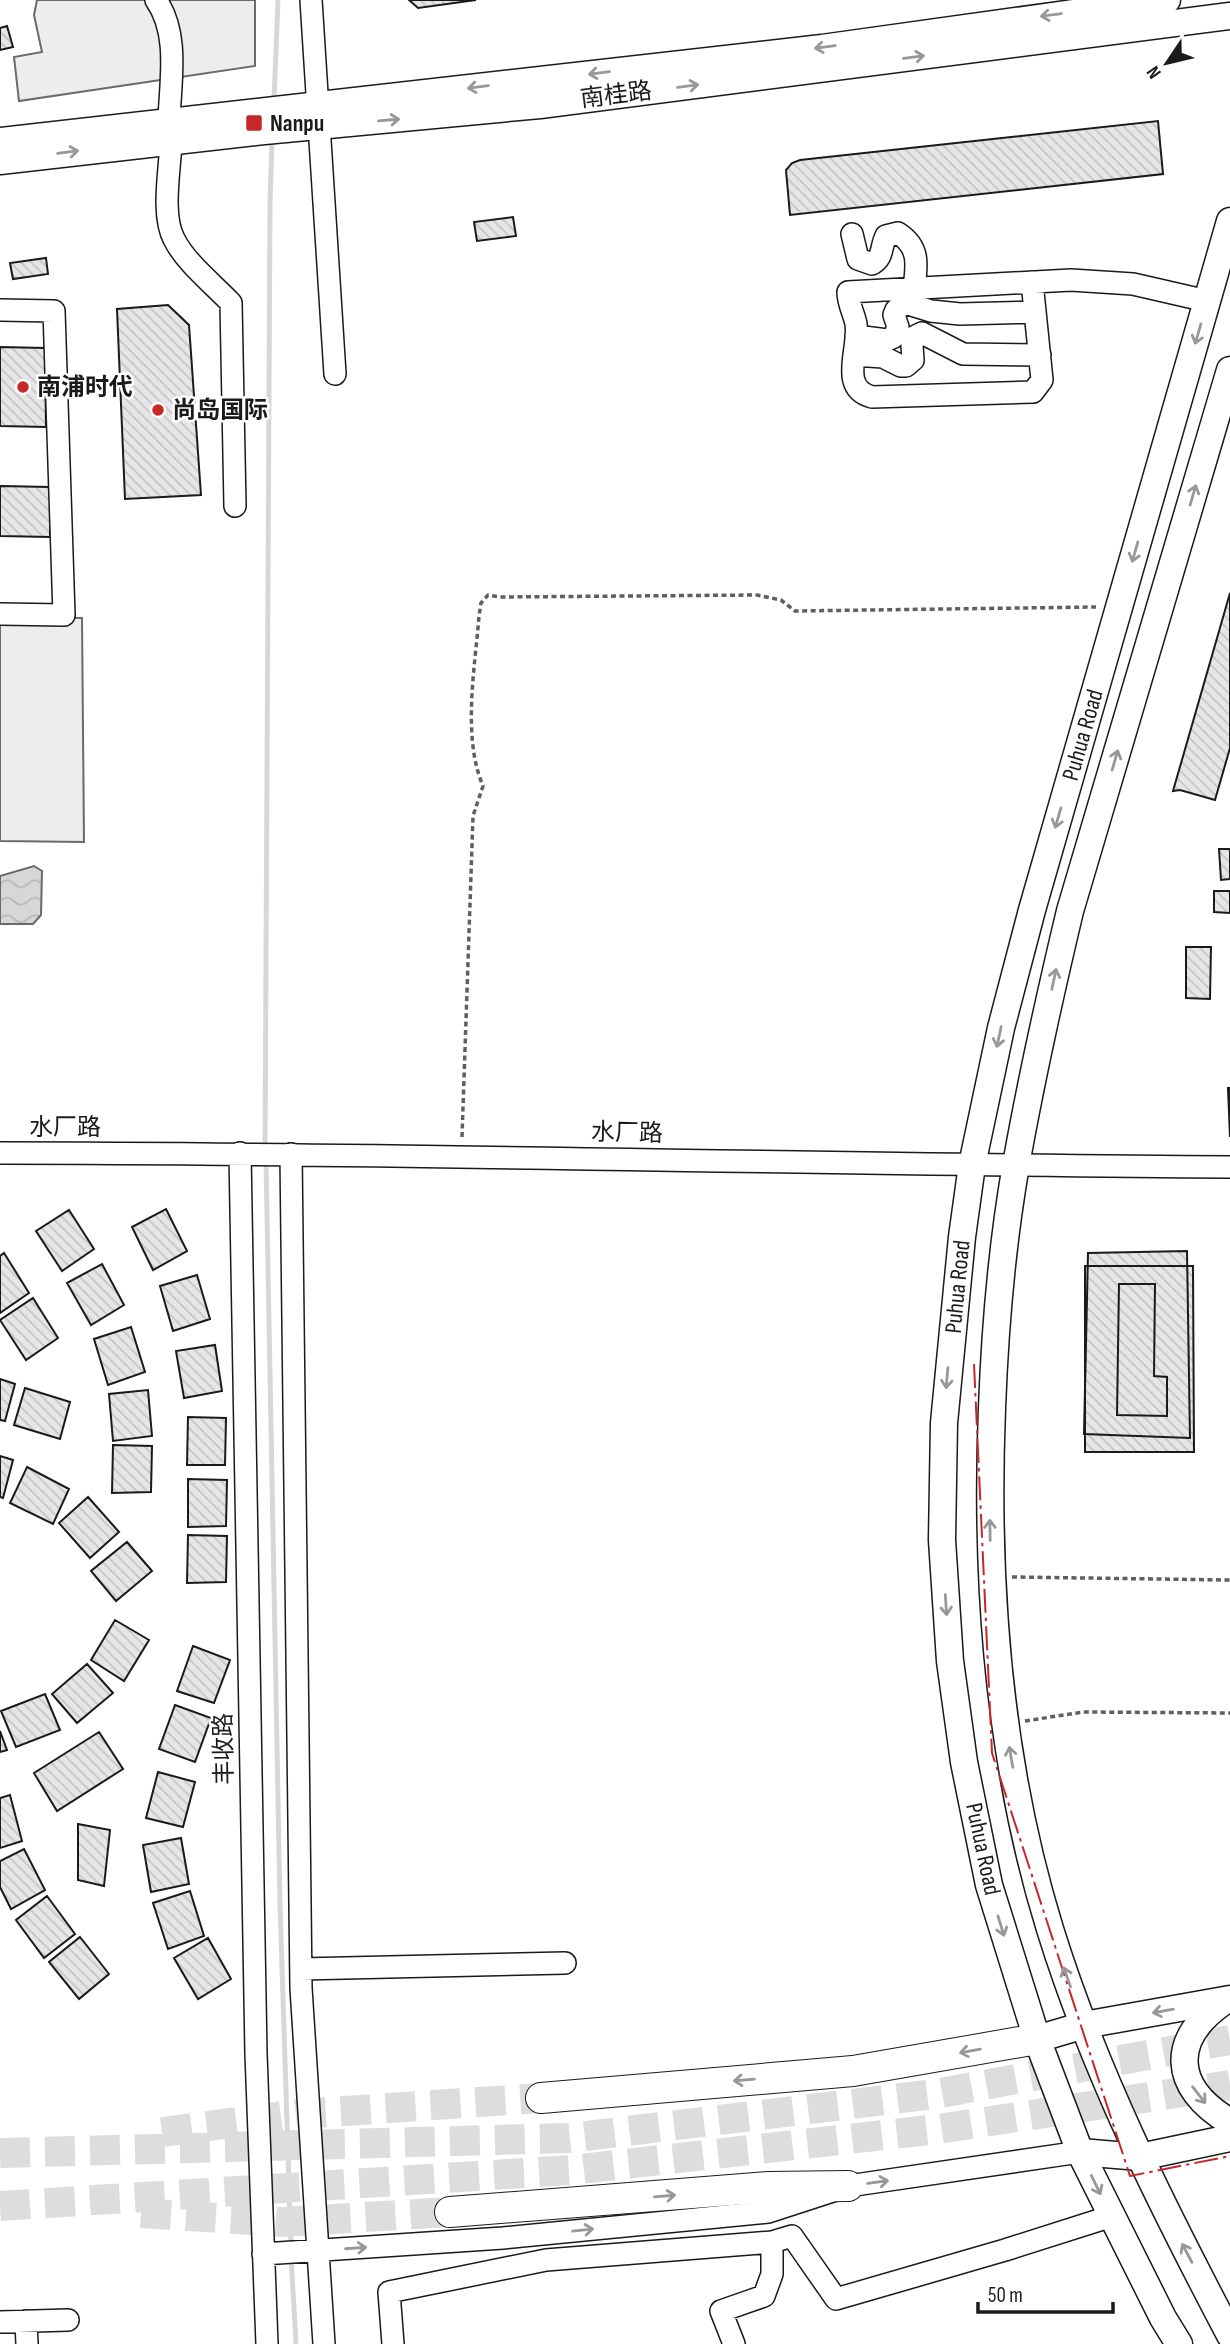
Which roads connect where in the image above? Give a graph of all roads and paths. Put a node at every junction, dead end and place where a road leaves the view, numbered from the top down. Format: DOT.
graph roads {
  1 [pos="156,0"];
  2 [pos="311,0"];
  3 [pos="1167,0"];
  4 [pos="1230,16"];
  5 [pos="319,116"];
  6 [pos="170,132"];
  7 [pos="0,141"];
  8 [pos="0,161"];
  9 [pos="1230,221"];
  10 [pos="852,234"];
  11 [pos="1032,282"];
  12 [pos="914,288"];
  13 [pos="1207,302"];
  14 [pos="0,310"];
  15 [pos="1035,312"];
  16 [pos="855,345"];
  17 [pos="1040,355"];
  18 [pos="1230,370"];
  19 [pos="335,374"];
  20 [pos="235,506"];
  21 [pos="1119,606"];
  22 [pos="0,614"];
  23 [pos="0,1153"];
  24 [pos="248,1153"];
  25 [pos="286,1154"];
  26 [pos="461,1157"];
  27 [pos="972,1165"];
  28 [pos="1016,1166"];
  29 [pos="1230,1167"];
  30 [pos="992,1577"];
  31 [pos="1230,1580"];
  32 [pos="1230,1713"];
  33 [pos="1006,1724"];
  34 [pos="565,1963"];
  35 [pos="301,1969"];
  36 [pos="1229,1999"];
  37 [pos="1084,2025"];
  38 [pos="1037,2039"];
  39 [pos="541,2098"];
  40 [pos="1230,2122"];
  41 [pos="1230,2138"];
  42 [pos="1080,2152"];
  43 [pos="1140,2157"];
  44 [pos="848,2186"];
  45 [pos="450,2213"];
  46 [pos="1112,2216"];
  47 [pos="772,2242"];
  48 [pos="263,2254"];
  49 [pos="68,2320"];
  50 [pos="26,2321"];
  51 [pos="0,2322"];
  52 [pos="1230,2335"];
  53 [pos="27,2344"];
  54 [pos="267,2344"];
  55 [pos="324,2344"];
  56 [pos="393,2344"];
  57 [pos="734,2344"];
  58 [pos="1179,2344"];
  1 -- 6 [label="street"];
  2 -- 5 [label="street"];
  3 -- 5 [label="main road, 南桂路, one-way"];
  5 -- 4 [label="main road, 南桂路, one-way"];
  5 -- 6 [label="main road, 南桂路"];
  5 -- 19 [label="street"];
  6 -- 7 [label="main road, 南桂路"];
  8 -- 6 [label="main road, 南桂路, one-way"];
  6 -- 20 [label="street"];
  9 -- 13 [label="main road, Puhua Road"];
  10 -- 12 [label="street"];
  11 -- 12 [label="street"];
  11 -- 13 [label="street"];
  11 -- 15 [label="street"];
  12 -- 16 [label="street"];
  13 -- 21 [label="main road, Puhua Road, one-way"];
  14 -- 22 [label="street"];
  15 -- 16 [label="street"];
  15 -- 17 [label="street"];
  16 -- 17 [label="street"];
  16 -- 17 [label="street"];
  28 -- 18 [label="main road, Puhua Road, one-way"];
  21 -- 26 [label="path"];
  21 -- 27 [label="main road, Puhua Road, one-way"];
  23 -- 24 [label="street, 水厂路"];
  24 -- 25 [label="street, 水厂路"];
  24 -- 48 [label="street, 丰收路"];
  25 -- 26 [label="street, 水厂路"];
  25 -- 35 [label="street"];
  26 -- 27 [label="street, 水厂路"];
  27 -- 28 [label="street, 水厂路"];
  27 -- 38 [label="main road, Puhua Road, one-way"];
  28 -- 29 [label="street"];
  30 -- 28 [label="main road, Puhua Road, one-way"];
  30 -- 31 [label="path"];
  30 -- 33 [label="main road, Puhua Road"];
  32 -- 33 [label="path"];
  37 -- 33 [label="main road, Puhua Road, one-way"];
  34 -- 35 [label="street"];
  35 -- 55 [label="street"];
  36 -- 37 [label="main road, one-way"];
  36 -- 40 [label="main road, one-way"];
  37 -- 38 [label="main road"];
  37 -- 43 [label="main road, Puhua Road"];
  38 -- 39 [label="highway, one-way"];
  38 -- 42 [label="main road, Puhua Road"];
  41 -- 43 [label="main road"];
  42 -- 43 [label="main road"];
  44 -- 42 [label="street, one-way"];
  42 -- 46 [label="main road, Puhua Road, one-way"];
  52 -- 43 [label="main road, Puhua Road, one-way"];
  45 -- 44 [label="highway, one-way"];
  48 -- 44 [label="street, one-way"];
  46 -- 47 [label="street"];
  46 -- 58 [label="main road, Puhua Road"];
  47 -- 56 [label="street"];
  47 -- 57 [label="street"];
  48 -- 54 [label="street, 丰收路"];
  49 -- 50 [label="street"];
  50 -- 51 [label="street"];
  50 -- 53 [label="street"];
}
